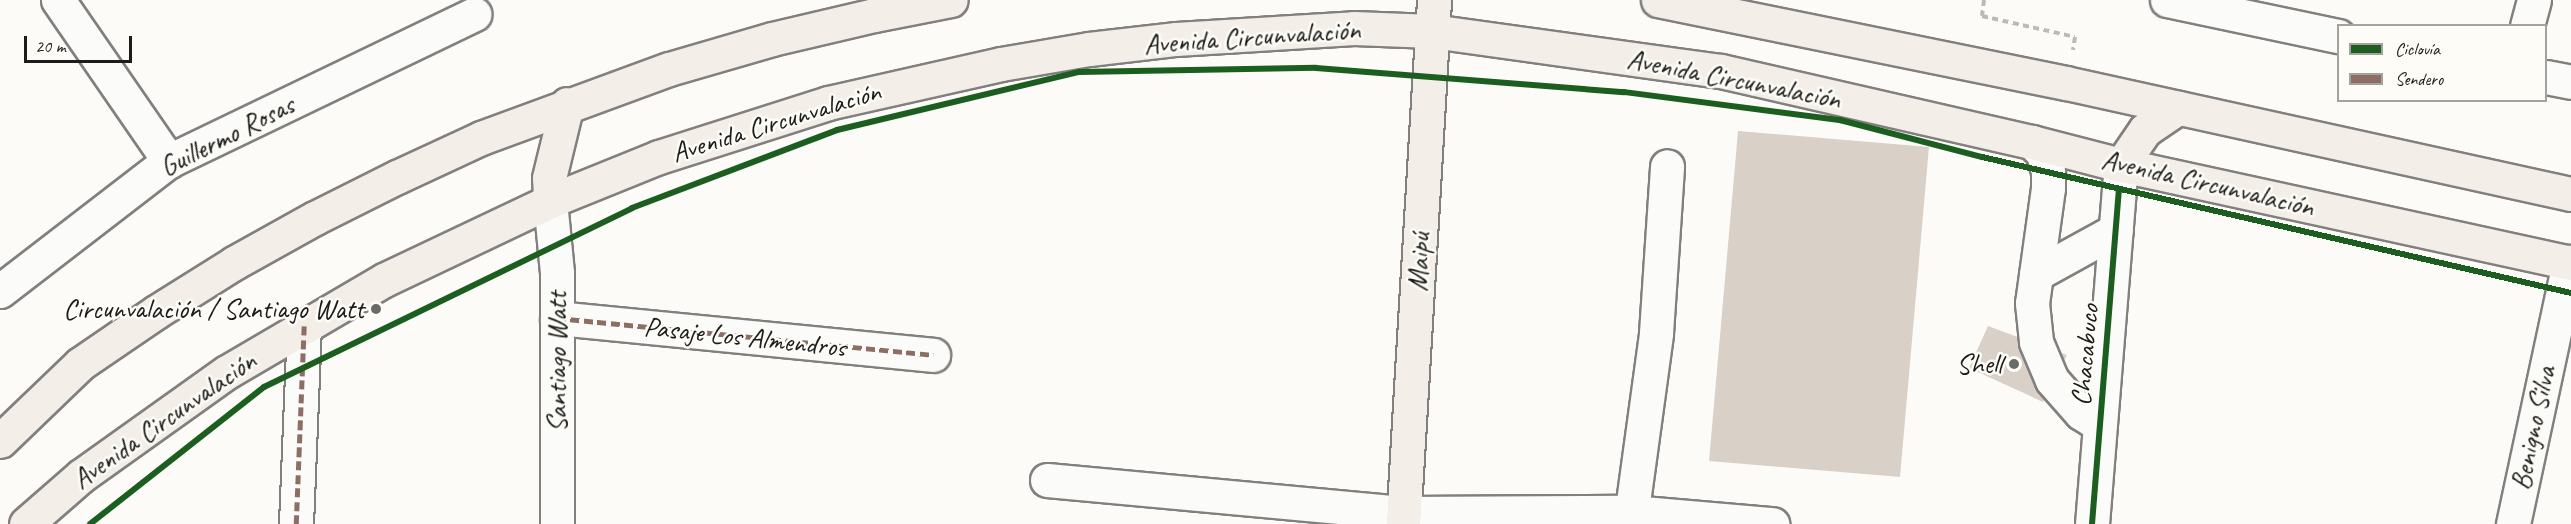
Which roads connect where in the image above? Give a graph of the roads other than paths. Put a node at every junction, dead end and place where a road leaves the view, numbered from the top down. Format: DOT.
graph roads {
  1 [pos="58,0"];
  2 [pos="951,0"];
  3 [pos="1658,0"];
  4 [pos="2167,0"];
  5 [pos="2534,0"];
  6 [pos="474,14"];
  7 [pos="1433,16"];
  8 [pos="2528,24"];
  9 [pos="2337,36"];
  10 [pos="2547,77"];
  11 [pos="2571,82"];
  12 [pos="567,104"];
  13 [pos="2178,108"];
  14 [pos="2032,142"];
  15 [pos="169,160"];
  16 [pos="2121,165"];
  17 [pos="1667,166"];
  18 [pos="2571,194"];
  19 [pos="550,201"];
  20 [pos="2116,230"];
  21 [pos="2570,262"];
  22 [pos="2036,274"];
  23 [pos="0,291"];
  24 [pos="557,318"];
  25 [pos="304,326"];
  26 [pos="933,356"];
  27 [pos="2100,425"];
  28 [pos="0,441"];
  29 [pos="1047,480"];
  30 [pos="1403,518"];
  31 [pos="1630,518"];
  32 [pos="26,524"];
  33 [pos="296,524"];
  34 [pos="557,524"];
  35 [pos="1772,524"];
  36 [pos="2092,524"];
  37 [pos="2513,524"];
  1 -- 15 [label="street"];
  2 -- 12 [label="main road"];
  3 -- 13 [label="main road"];
  4 -- 9 [label="street"];
  5 -- 8 [label="street"];
  6 -- 15 [label="street, Guillermo Rosas"];
  7 -- 14 [label="main road, Avenida Circunvalación"];
  7 -- 19 [label="main road, Avenida Circunvalación"];
  7 -- 30 [label="main road, Maipú"];
  10 -- 11 [label="street"];
  12 -- 19 [label="main road"];
  12 -- 28 [label="main road"];
  13 -- 16 [label="main road"];
  13 -- 18 [label="main road"];
  14 -- 16 [label="main road, Avenida Circunvalación"];
  14 -- 22 [label="street"];
  15 -- 23 [label="street, Guillermo Rosas"];
  16 -- 20 [label="street, Chacabuco"];
  16 -- 21 [label="main road, Avenida Circunvalación"];
  17 -- 31 [label="street"];
  19 -- 24 [label="street, Santiago Watt"];
  19 -- 25 [label="main road, Avenida Circunvalación"];
  20 -- 22 [label="street"];
  20 -- 27 [label="street, Chacabuco"];
  21 -- 37 [label="street, Benigno Silva"];
  22 -- 27 [label="street"];
  24 -- 26 [label="street, Pasaje Los Almendros"];
  24 -- 34 [label="street, Santiago Watt"];
  25 -- 32 [label="main road, Avenida Circunvalación"];
  25 -- 33 [label="street"];
  27 -- 36 [label="street, Chacabuco"];
  29 -- 30 [label="street"];
  30 -- 31 [label="street"];
  31 -- 35 [label="street"];
}
